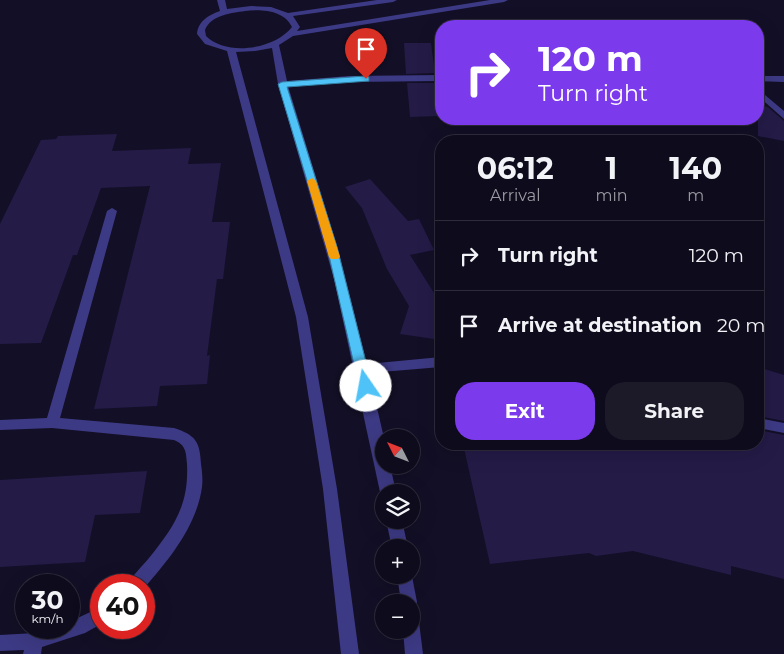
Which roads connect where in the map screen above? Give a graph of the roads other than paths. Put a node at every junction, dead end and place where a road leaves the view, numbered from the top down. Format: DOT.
graph roads {
  1 [pos="221,0"];
  2 [pos="394,0"];
  3 [pos="504,0"];
  4 [pos="224,12"];
  5 [pos="287,15"];
  6 [pos="292,34"];
  7 [pos="275,44"];
  8 [pos="231,49"];
  9 [pos="435,78"];
  10 [pos="764,79"];
  11 [pos="784,79"];
  12 [pos="282,84"];
  13 [pos="764,98"];
  14 [pos="784,116"];
  15 [pos="112,211"];
  16 [pos="435,363"];
  17 [pos="362,369"];
  18 [pos="52,423"];
  19 [pos="764,424"];
  20 [pos="0,425"];
  21 [pos="784,428"];
  22 [pos="386,484"];
  23 [pos="145,574"];
  24 [pos="90,620"];
  25 [pos="413,639"];
  26 [pos="0,643"];
  27 [pos="34,648"];
  28 [pos="350,654"];
  29 [pos="414,654"];
  1 -- 4 [label="street"];
  2 -- 5 [label="street"];
  3 -- 6 [label="street"];
  4 -- 5 [label="street"];
  4 -- 8 [label="street"];
  5 -- 6 [label="street"];
  6 -- 7 [label="street"];
  7 -- 8 [label="street"];
  7 -- 12 [label="street"];
  8 -- 28 [label="street"];
  9 -- 12 [label="street"];
  10 -- 11 [label="street"];
  12 -- 17 [label="street"];
  13 -- 14 [label="street"];
  15 -- 18 [label="street"];
  16 -- 17 [label="street"];
  17 -- 22 [label="street"];
  18 -- 20 [label="street"];
  18 -- 23 [label="street"];
  19 -- 21 [label="street"];
  24 -- 27 [label="street"];
  25 -- 29 [label="street"];
  26 -- 27 [label="street"];
}
